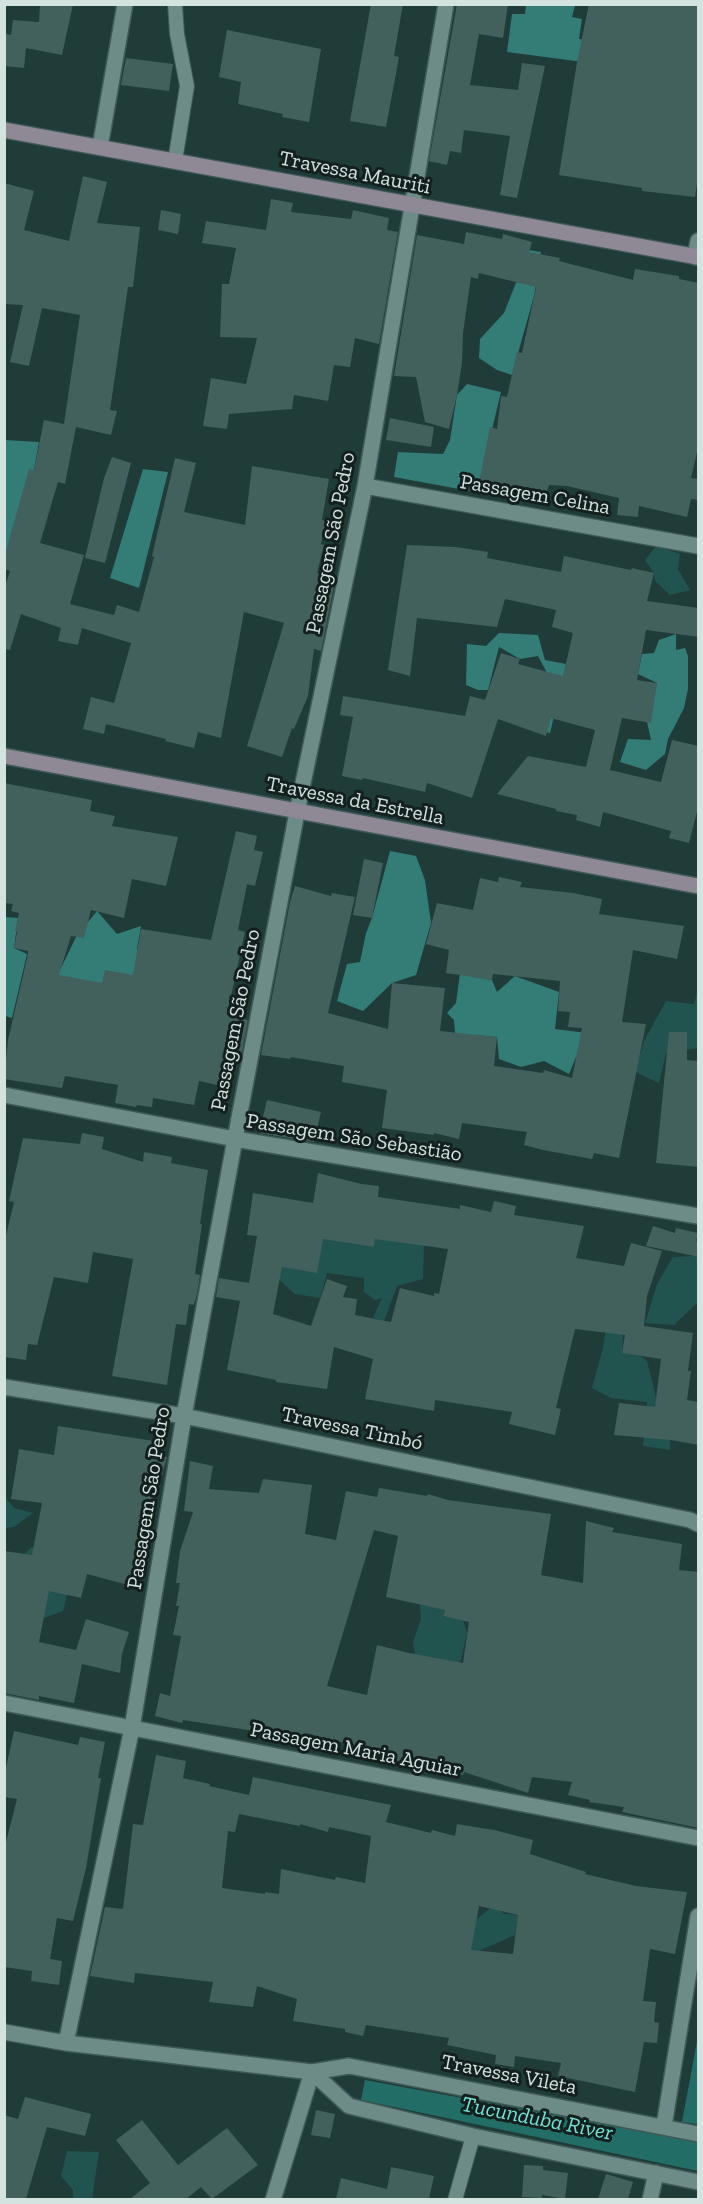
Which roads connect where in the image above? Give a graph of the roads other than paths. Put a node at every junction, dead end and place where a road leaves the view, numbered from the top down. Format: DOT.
graph roads {
  1 [pos="125,4"];
  2 [pos="175,4"];
  3 [pos="446,4"];
  4 [pos="4,129"];
  5 [pos="100,147"];
  6 [pos="175,161"];
  7 [pos="412,205"];
  8 [pos="699,241"];
  9 [pos="697,257"];
  10 [pos="365,486"];
  11 [pos="699,546"];
  12 [pos="4,756"];
  13 [pos="297,812"];
  14 [pos="699,886"];
  15 [pos="4,1095"];
  16 [pos="235,1139"];
  17 [pos="699,1216"];
  18 [pos="4,1387"];
  19 [pos="184,1416"];
  20 [pos="696,1521"];
  21 [pos="4,1703"];
  22 [pos="132,1728"];
  23 [pos="699,1838"];
  24 [pos="699,1916"];
  25 [pos="4,2032"];
  26 [pos="66,2043"];
  27 [pos="312,2072"];
  28 [pos="664,2126"];
  29 [pos="699,2134"];
  30 [pos="473,2136"];
  31 [pos="656,2173"];
  32 [pos="699,2182"];
  33 [pos="273,2199"];
  34 [pos="455,2199"];
  35 [pos="650,2199"];
  1 -- 5 [label="street"];
  2 -- 6 [label="lane"];
  3 -- 7 [label="street, Passagem São Pedro"];
  4 -- 5 [label="main road, Travessa Mauriti"];
  5 -- 6 [label="main road, Travessa Mauriti"];
  6 -- 7 [label="main road, Travessa Mauriti"];
  7 -- 9 [label="main road, Travessa Mauriti"];
  7 -- 10 [label="street, Passagem São Pedro"];
  8 -- 9 [label="street"];
  10 -- 11 [label="street, Passagem Celina"];
  10 -- 13 [label="street, Passagem São Pedro"];
  12 -- 13 [label="main road, Travessa da Estrella"];
  13 -- 14 [label="main road, Travessa da Estrella"];
  13 -- 16 [label="street, Passagem São Pedro"];
  15 -- 16 [label="street, Passagem São Sebastião"];
  16 -- 17 [label="street, Passagem São Sebastião"];
  16 -- 19 [label="street, Passagem São Pedro"];
  18 -- 19 [label="street, Travessa Timbó"];
  19 -- 20 [label="street, Travessa Timbó"];
  19 -- 22 [label="street, Passagem São Pedro"];
  21 -- 22 [label="street, Passagem Maria Aguiar"];
  22 -- 23 [label="street, Passagem Maria Aguiar"];
  22 -- 26 [label="street, Passagem São Pedro"];
  24 -- 28 [label="street"];
  25 -- 26 [label="street, Travessa Vileta"];
  26 -- 27 [label="street, Travessa Vileta"];
  27 -- 28 [label="street, Travessa Vileta"];
  27 -- 30 [label="street"];
  27 -- 33 [label="street"];
  28 -- 29 [label="street, Travessa Vileta"];
  30 -- 31 [label="street"];
  30 -- 34 [label="lane"];
  31 -- 32 [label="street"];
  31 -- 35 [label="street"];
}
